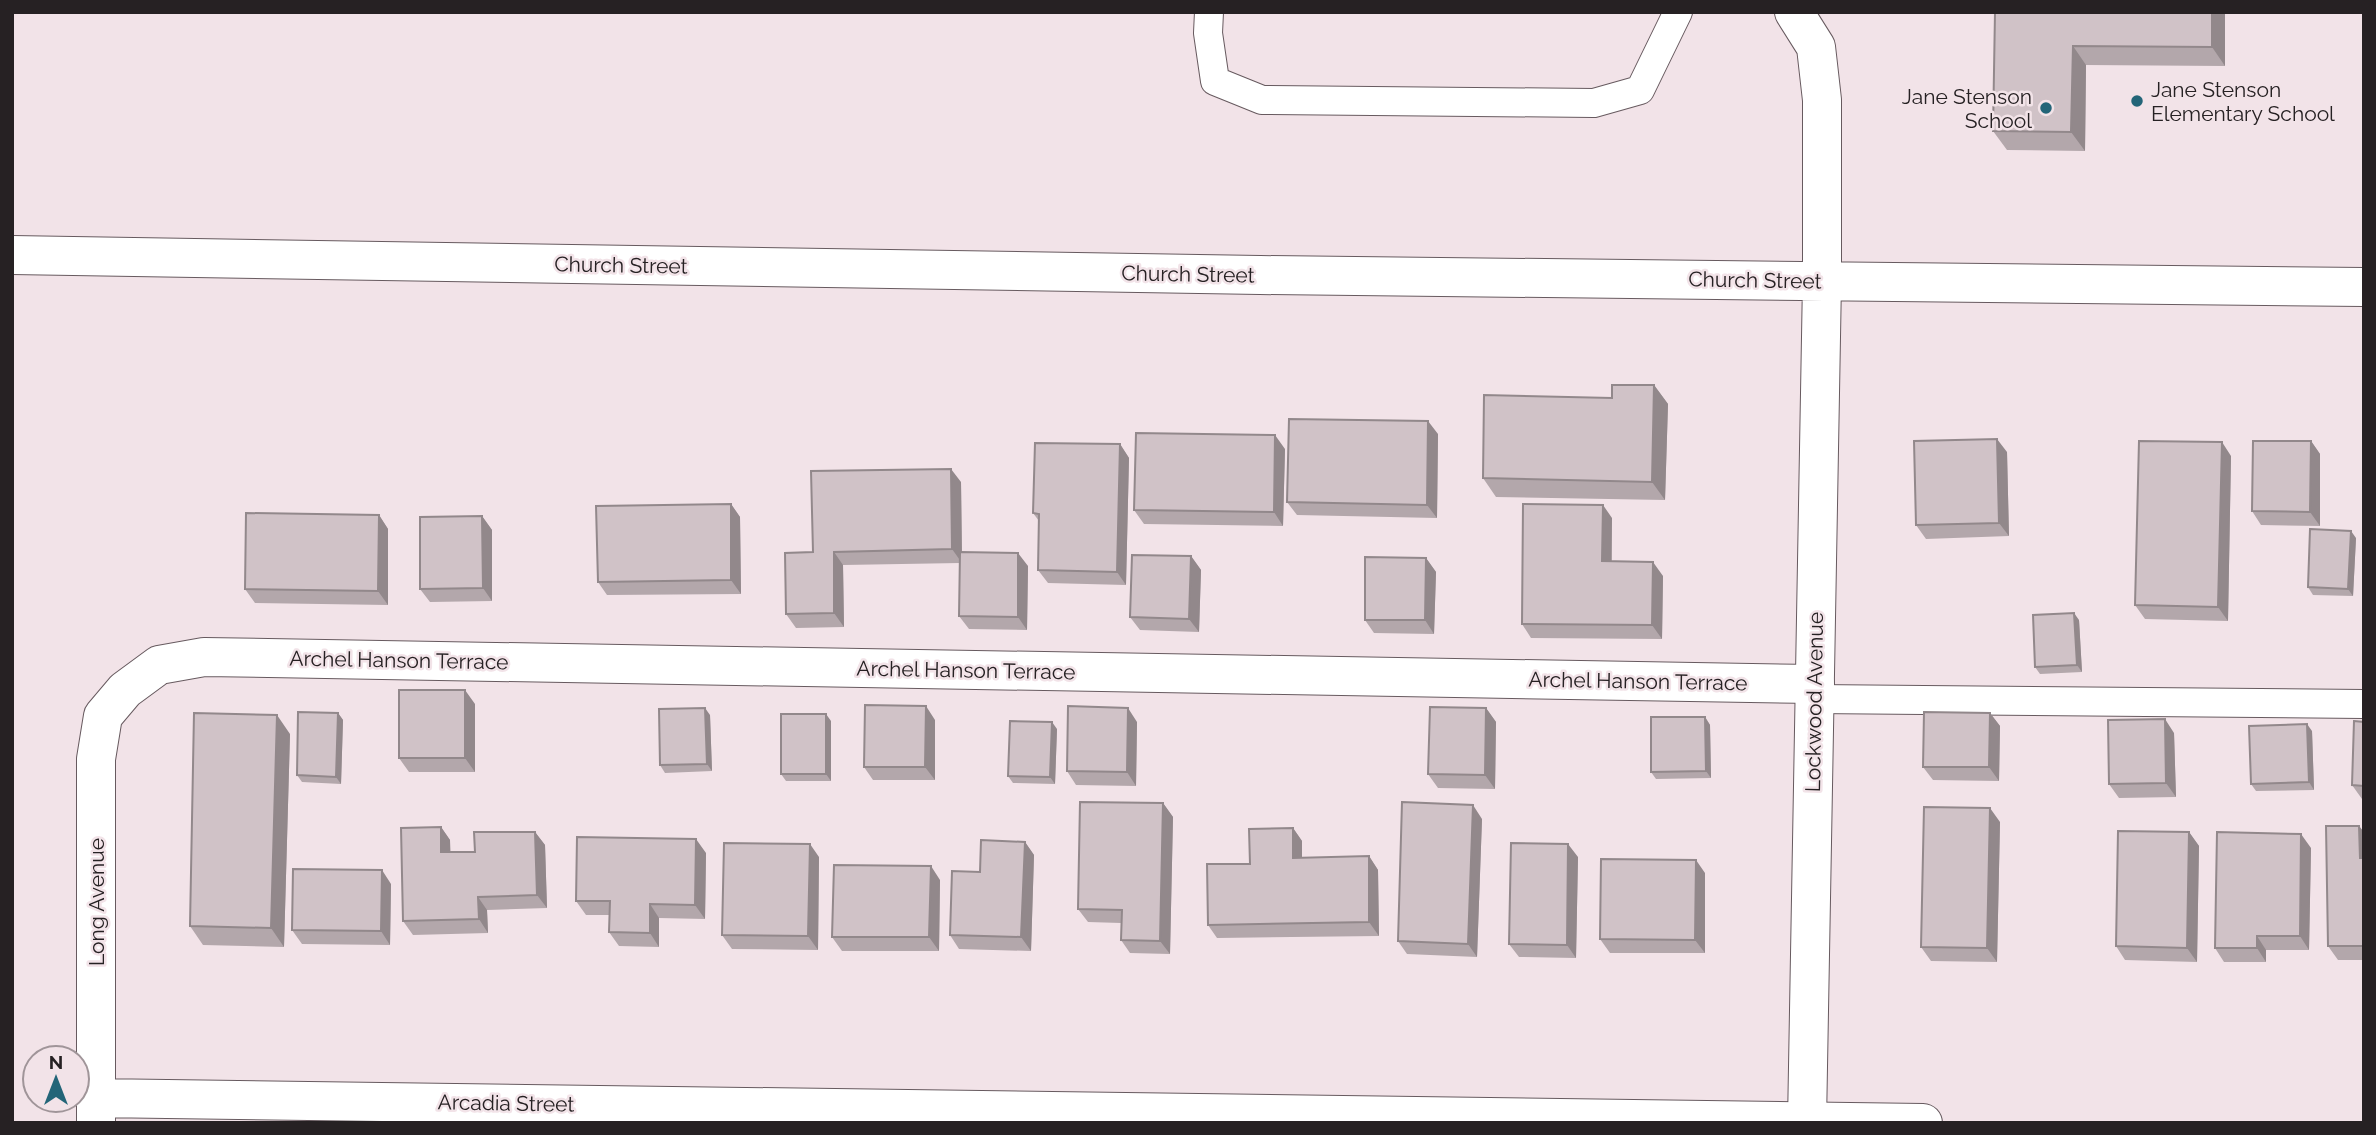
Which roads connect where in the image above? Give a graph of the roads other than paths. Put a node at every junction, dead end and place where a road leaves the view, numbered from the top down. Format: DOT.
graph roads {
  1 [pos="1209,12"];
  2 [pos="1678,12"];
  3 [pos="1794,12"];
  4 [pos="24,255"];
  5 [pos="1822,281"];
  6 [pos="2364,287"];
  7 [pos="125,690"];
  8 [pos="1815,692"];
  9 [pos="2364,704"];
  10 [pos="96,1110"];
  11 [pos="1807,1122"];
  12 [pos="1923,1123"];
  1 -- 2 [label="lane"];
  3 -- 5 [label="street, Lockwood Avenue"];
  4 -- 5 [label="street, Church Street"];
  5 -- 6 [label="street, Church Street"];
  5 -- 8 [label="street, Lockwood Avenue"];
  7 -- 8 [label="street, Archel Hanson Terrace"];
  7 -- 10 [label="street, Long Avenue"];
  8 -- 9 [label="lane"];
  8 -- 11 [label="street, Lockwood Avenue"];
  10 -- 11 [label="street, Arcadia Street"];
  11 -- 12 [label="street, Arcadia Street"];
}
